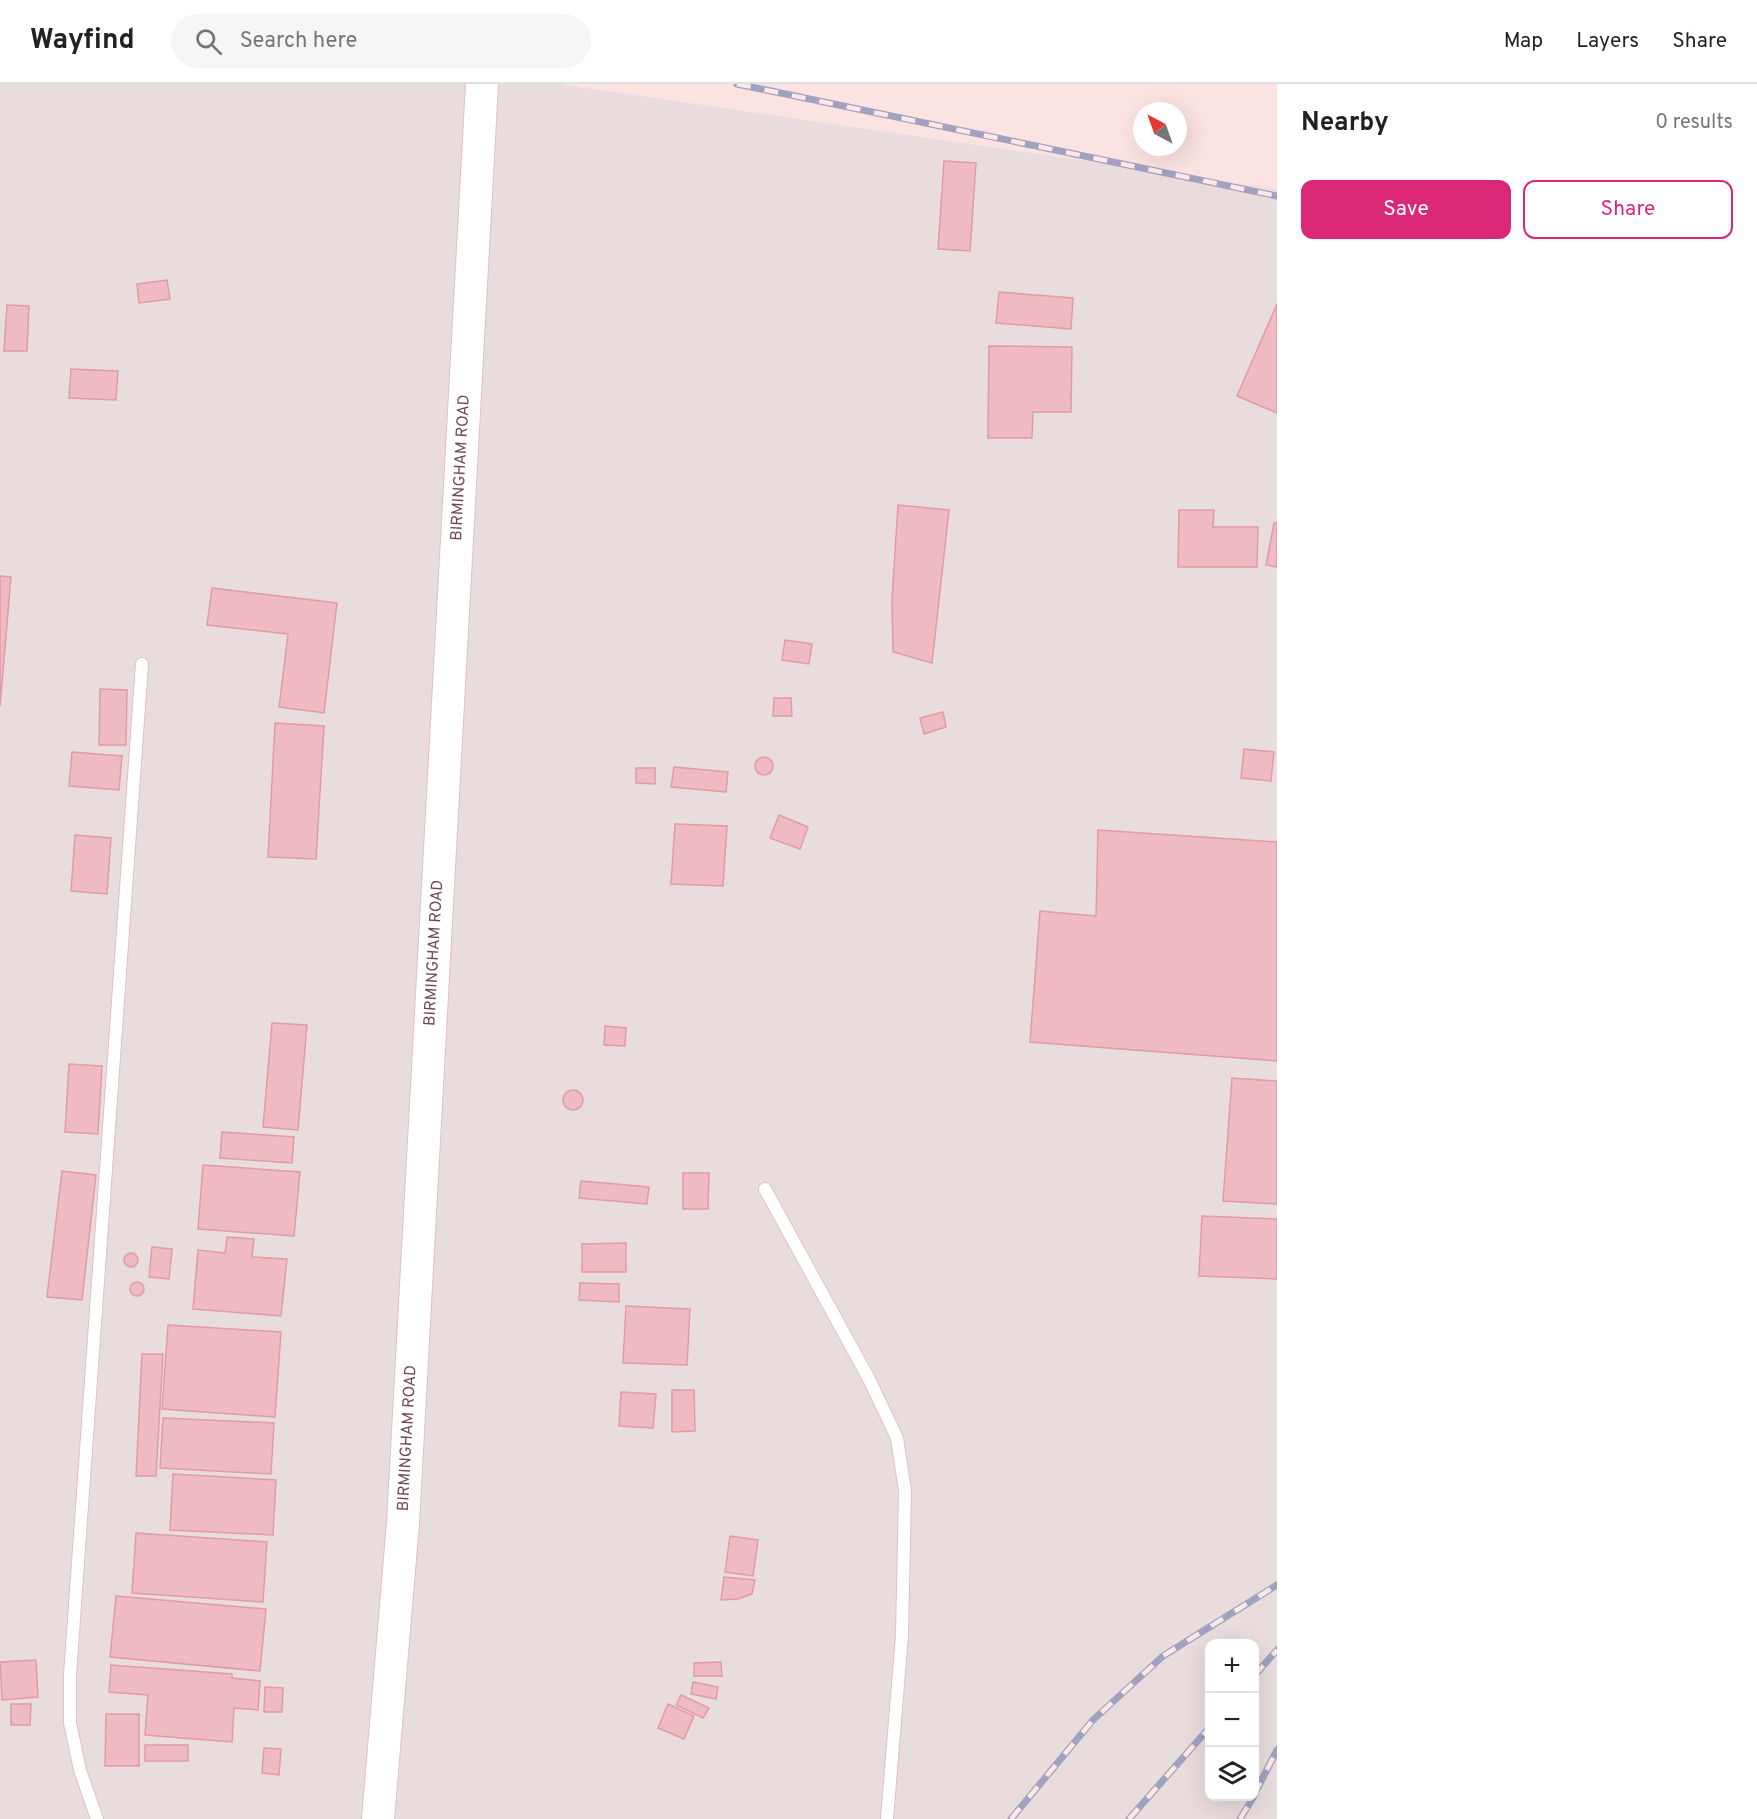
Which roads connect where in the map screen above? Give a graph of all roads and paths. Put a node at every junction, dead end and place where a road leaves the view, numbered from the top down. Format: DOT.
graph roads {
  1 [pos="482,84"];
  2 [pos="142,664"];
  3 [pos="765,1189"];
  4 [pos="97,1819"];
  5 [pos="378,1819"];
  6 [pos="887,1819"];
  1 -- 5 [label="street, BIRMINGHAM ROAD"];
  2 -- 4 [label="lane"];
  3 -- 6 [label="lane"];
}
